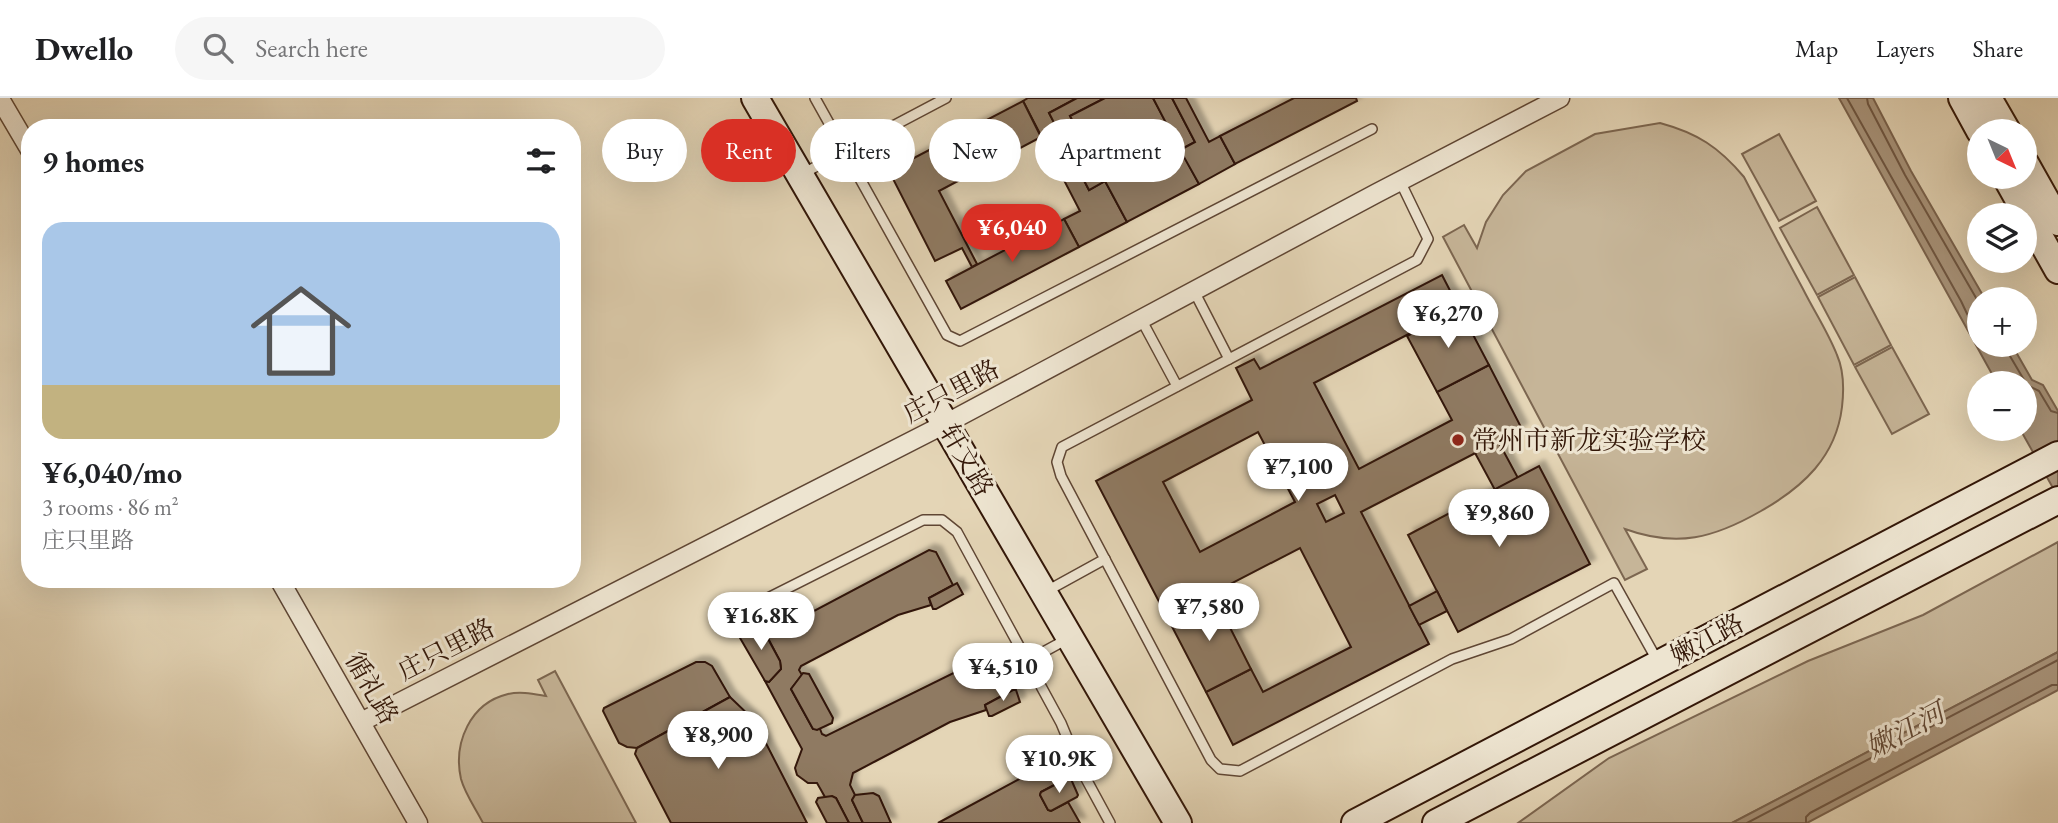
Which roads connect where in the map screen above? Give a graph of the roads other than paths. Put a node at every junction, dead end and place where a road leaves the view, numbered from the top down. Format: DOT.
graph roads {
  1 [pos="755,98"];
  2 [pos="815,98"];
  3 [pos="946,98"];
  4 [pos="1560,98"];
  5 [pos="1962,98"];
  6 [pos="1989,98"];
  7 [pos="0,99"];
  8 [pos="827,119"];
  9 [pos="907,119"];
  10 [pos="1973,119"];
  11 [pos="2000,119"];
  12 [pos="1372,129"];
  13 [pos="21,135"];
  14 [pos="810,171"];
  15 [pos="800,176"];
  16 [pos="1400,181"];
  17 [pos="862,182"];
  18 [pos="2037,184"];
  19 [pos="2013,189"];
  20 [pos="2058,222"];
  21 [pos="2058,270"];
  22 [pos="1194,291"];
  23 [pos="1141,319"];
  24 [pos="1229,359"];
  25 [pos="1177,386"];
  26 [pos="946,424"];
  27 [pos="2058,455"];
  28 [pos="2055,502"];
  29 [pos="1105,559"];
  30 [pos="284,588"];
  31 [pos="1044,593"];
  32 [pos="744,610"];
  33 [pos="1070,638"];
  34 [pos="1027,661"];
  35 [pos="1660,664"];
  36 [pos="361,722"];
  37 [pos="418,823"];
  38 [pos="1110,823"];
  39 [pos="1178,823"];
  40 [pos="1355,823"];
  41 [pos="1436,823"];
  1 -- 15 [label="main road, 轩文路"];
  2 -- 8 [label="lane"];
  3 -- 9 [label="lane"];
  4 -- 16 [label="street, 庄只里路"];
  5 -- 10 [label="main road"];
  6 -- 11 [label="main road"];
  7 -- 13 [label="street"];
  12 -- 17 [label="lane"];
  14 -- 15 [label="lane"];
  15 -- 26 [label="main road, 轩文路"];
  16 -- 22 [label="street, 庄只里路"];
  16 -- 24 [label="lane"];
  18 -- 20 [label="main road"];
  19 -- 21 [label="main road"];
  22 -- 23 [label="street, 庄只里路"];
  22 -- 24 [label="lane"];
  23 -- 25 [label="lane"];
  23 -- 26 [label="street, 庄只里路"];
  24 -- 25 [label="lane"];
  25 -- 29 [label="lane"];
  26 -- 31 [label="main road, 轩文路"];
  26 -- 36 [label="street, 庄只里路"];
  27 -- 35 [label="main road, 嫩江路"];
  28 -- 41 [label="main road, 嫩江路"];
  29 -- 31 [label="lane"];
  29 -- 35 [label="lane"];
  30 -- 36 [label="street, 循礼路"];
  31 -- 33 [label="main road, 轩文路"];
  32 -- 34 [label="lane"];
  33 -- 34 [label="lane"];
  33 -- 39 [label="main road, 轩文路"];
  34 -- 38 [label="lane"];
  35 -- 40 [label="main road, 嫩江路"];
  36 -- 37 [label="street, 循礼路"];
}
